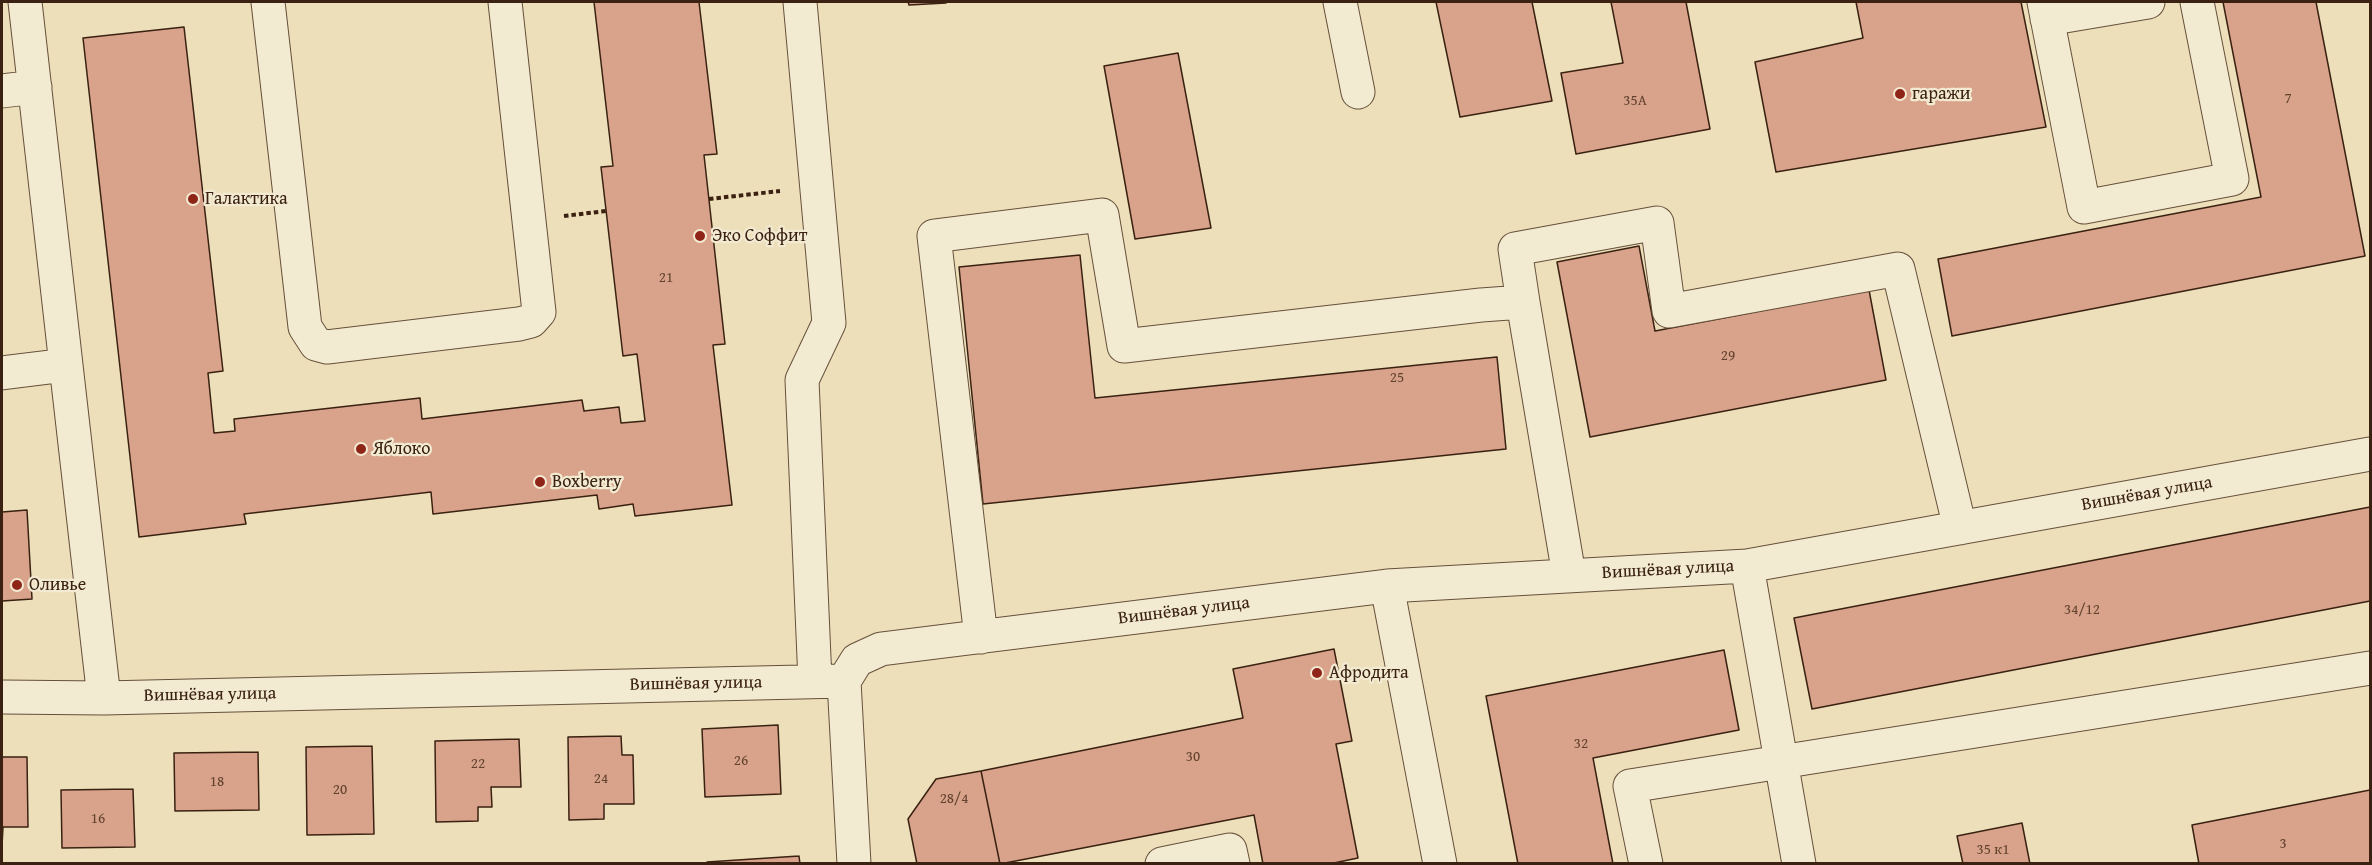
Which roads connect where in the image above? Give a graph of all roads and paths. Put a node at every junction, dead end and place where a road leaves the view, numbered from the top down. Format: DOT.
graph roads {
  1 [pos="25,2"];
  2 [pos="267,2"];
  3 [pos="505,2"];
  4 [pos="800,2"];
  5 [pos="1340,2"];
  6 [pos="2148,2"];
  7 [pos="2198,2"];
  8 [pos="2046,10"];
  9 [pos="35,87"];
  10 [pos="2,91"];
  11 [pos="1358,92"];
  12 [pos="817,187"];
  13 [pos="709,199"];
  14 [pos="1523,302"];
  15 [pos="66,365"];
  16 [pos="2,373"];
  17 [pos="2370,454"];
  18 [pos="1960,528"];
  19 [pos="1747,566"];
  20 [pos="1569,576"];
  21 [pos="1388,586"];
  22 [pos="981,636"];
  23 [pos="2370,668"];
  24 [pos="830,681"];
  25 [pos="2,697"];
  26 [pos="104,698"];
  27 [pos="1779,761"];
  28 [pos="854,864"];
  29 [pos="1162,864"];
  30 [pos="1233,864"];
  31 [pos="1440,864"];
  32 [pos="1647,864"];
  33 [pos="1798,864"];
  1 -- 9 [label="street"];
  2 -- 3 [label="street"];
  4 -- 12 [label="street"];
  5 -- 11 [label="street"];
  6 -- 8 [label="street"];
  7 -- 8 [label="street"];
  9 -- 10 [label="street"];
  9 -- 15 [label="street"];
  12 -- 13 [label="path"];
  12 -- 24 [label="street"];
  14 -- 18 [label="street"];
  14 -- 20 [label="street"];
  14 -- 22 [label="street"];
  15 -- 16 [label="street"];
  15 -- 26 [label="street"];
  17 -- 18 [label="street, Вишнёвая улица"];
  18 -- 19 [label="street, Вишнёвая улица"];
  19 -- 20 [label="street, Вишнёвая улица"];
  19 -- 27 [label="street"];
  20 -- 21 [label="street, Вишнёвая улица"];
  21 -- 22 [label="street, Вишнёвая улица"];
  21 -- 31 [label="street"];
  22 -- 24 [label="street, Вишнёвая улица"];
  23 -- 27 [label="street"];
  24 -- 26 [label="street, Вишнёвая улица"];
  24 -- 28 [label="street"];
  25 -- 26 [label="street, Вишнёвая улица"];
  27 -- 32 [label="street"];
  27 -- 33 [label="street"];
  29 -- 30 [label="street"];
}
